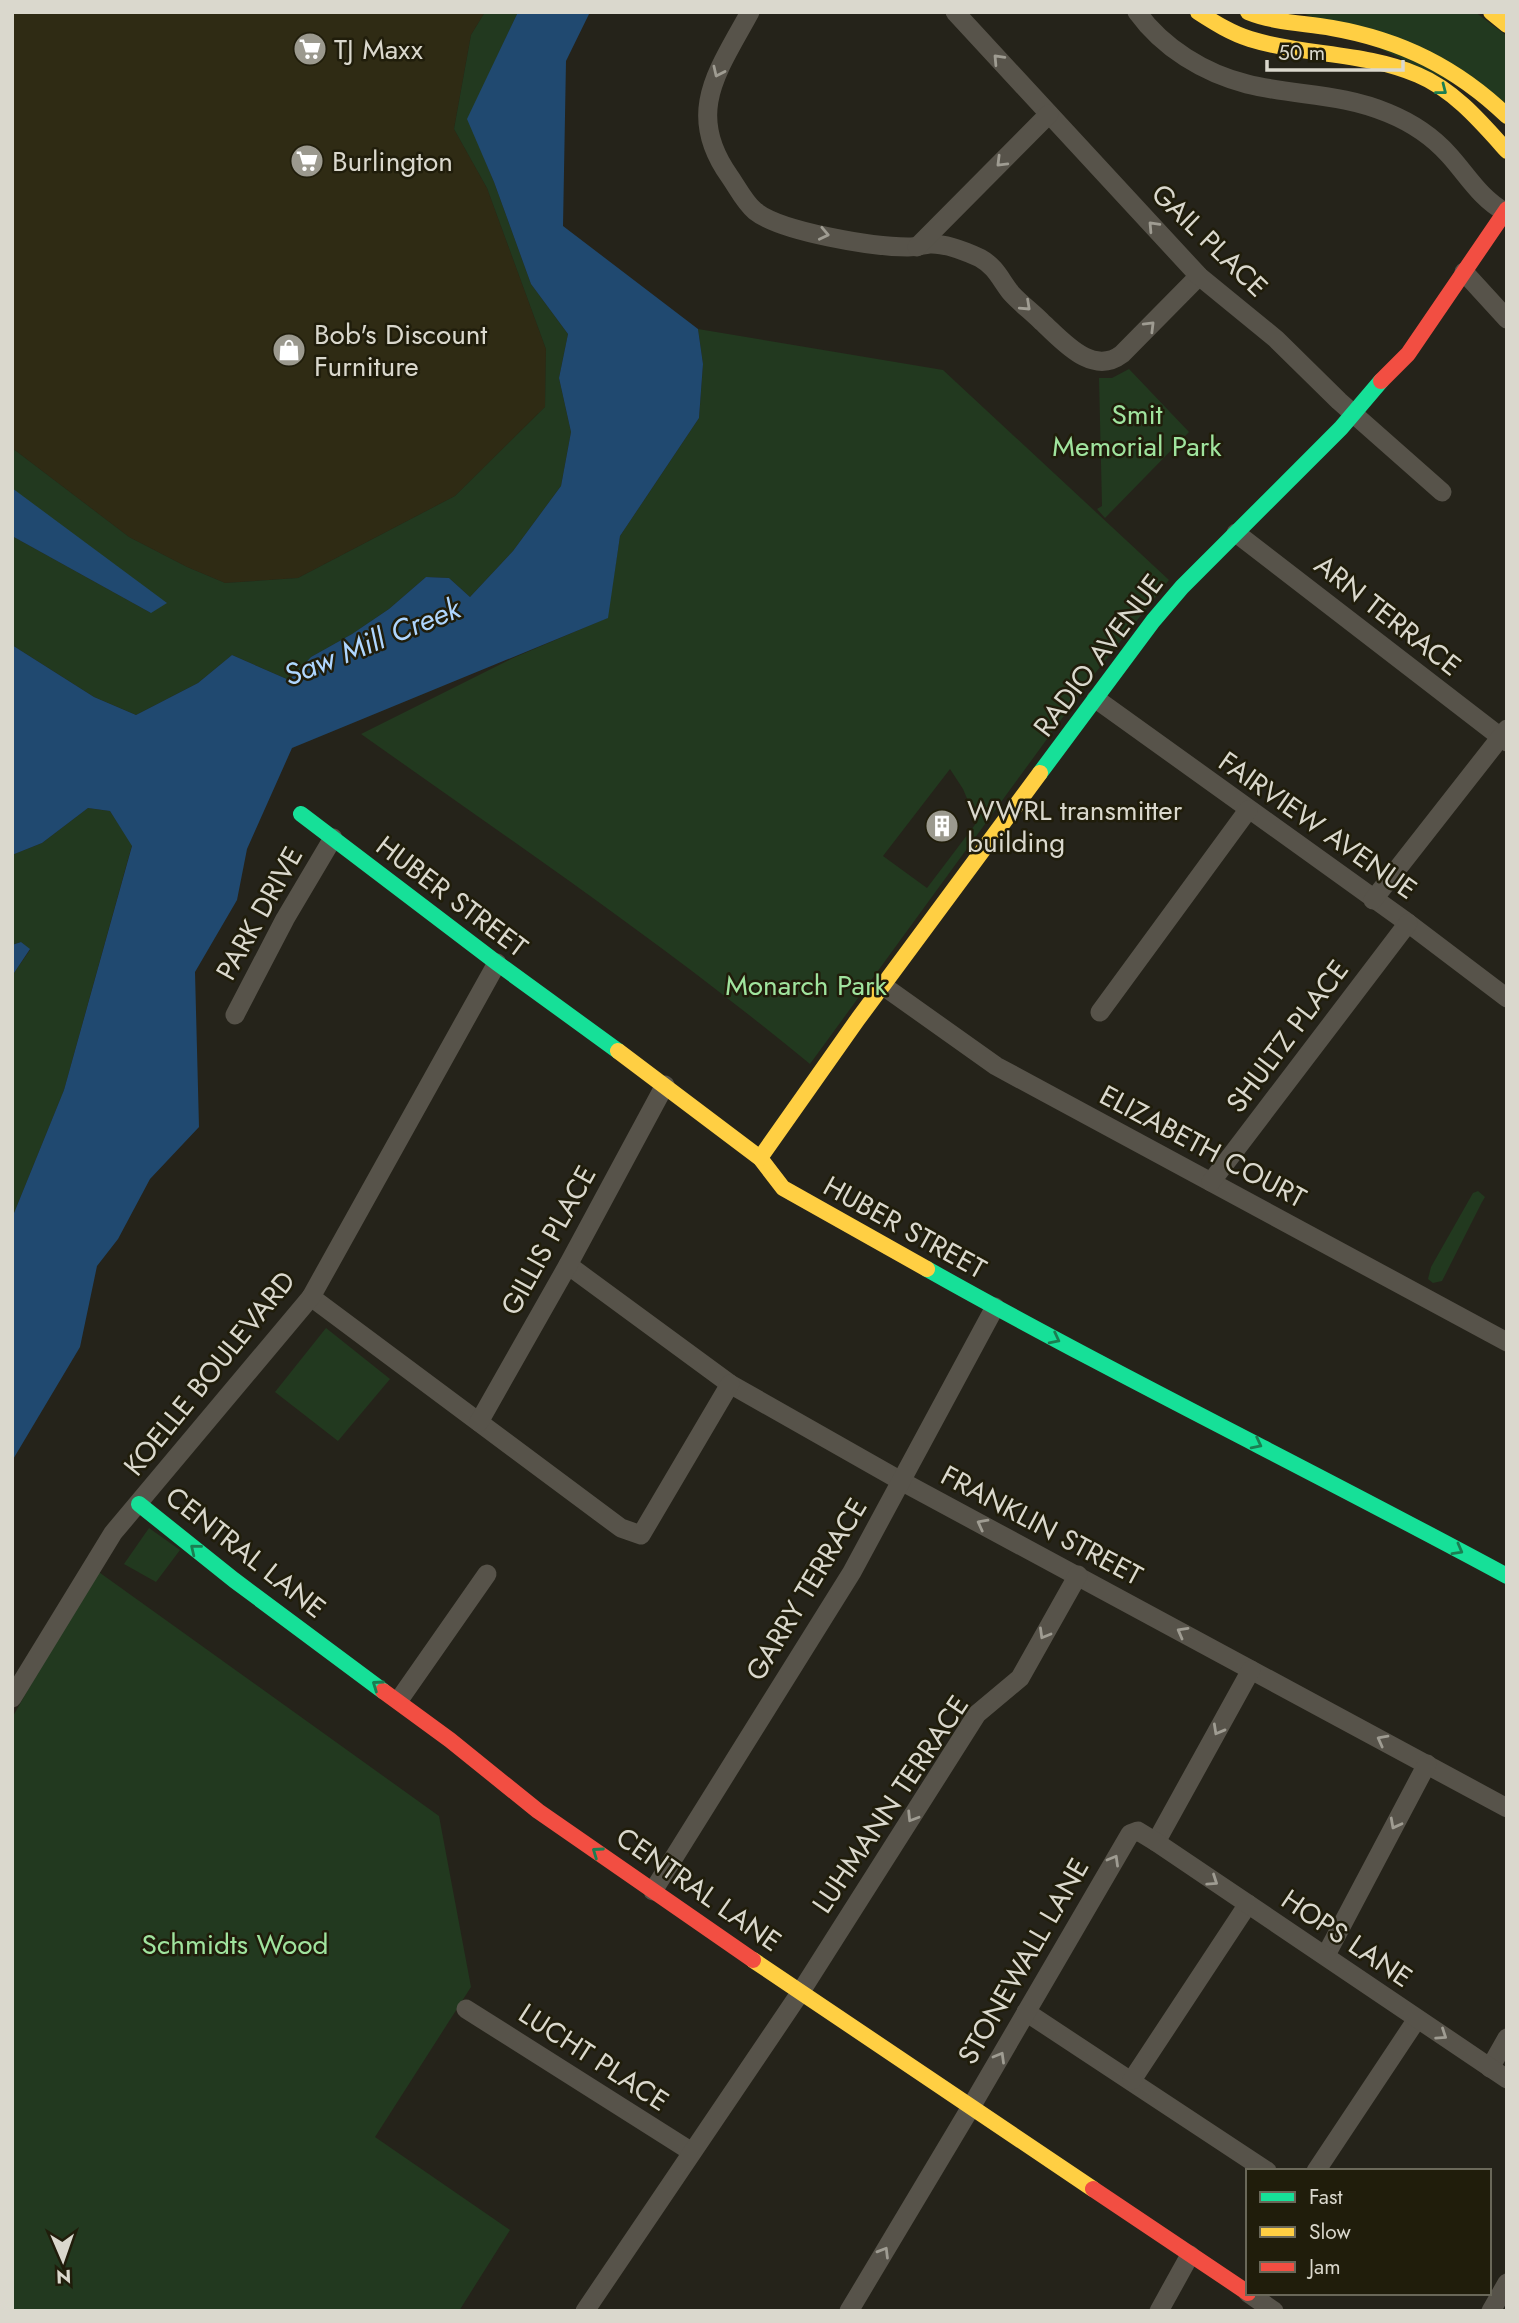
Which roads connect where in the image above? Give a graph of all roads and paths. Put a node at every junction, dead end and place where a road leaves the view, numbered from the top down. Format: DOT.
graph roads {
  1 [pos="750,12"];
  2 [pos="955,12"];
  3 [pos="1137,12"];
  4 [pos="1198,12"];
  5 [pos="1248,12"];
  6 [pos="1491,12"];
  7 [pos="1507,24"];
  8 [pos="1049,114"];
  9 [pos="1507,116"];
  10 [pos="1507,151"];
  11 [pos="1506,211"];
  12 [pos="917,247"];
  13 [pos="1464,272"];
  14 [pos="1199,276"];
  15 [pos="1507,319"];
  16 [pos="1353,413"];
  17 [pos="1442,492"];
  18 [pos="1236,533"];
  19 [pos="1096,699"];
  20 [pos="1505,736"];
  21 [pos="1248,810"];
  22 [pos="301,814"];
  23 [pos="333,838"];
  24 [pos="1373,900"];
  25 [pos="1408,923"];
  26 [pos="497,963"];
  27 [pos="882,985"];
  28 [pos="1507,998"];
  29 [pos="1100,1012"];
  30 [pos="235,1015"];
  31 [pos="665,1085"];
  32 [pos="760,1158"];
  33 [pos="1211,1182"];
  34 [pos="568,1265"];
  35 [pos="311,1297"];
  36 [pos="995,1307"];
  37 [pos="1507,1342"];
  38 [pos="730,1384"];
  39 [pos="479,1422"];
  40 [pos="901,1481"];
  41 [pos="139,1504"];
  42 [pos="487,1574"];
  43 [pos="1078,1575"];
  44 [pos="1507,1576"];
  45 [pos="1251,1670"];
  46 [pos="12,1698"];
  47 [pos="399,1700"];
  48 [pos="1427,1764"];
  49 [pos="1507,1808"];
  50 [pos="1156,1842"];
  51 [pos="653,1891"];
  52 [pos="1248,1904"];
  53 [pos="1326,1955"];
  54 [pos="800,1993"];
  55 [pos="466,2009"];
  56 [pos="1026,2012"];
  57 [pos="1417,2019"];
  58 [pos="1507,2038"];
  59 [pos="1499,2073"];
  60 [pos="1132,2080"];
  61 [pos="971,2107"];
  62 [pos="692,2152"];
  63 [pos="1264,2169"];
  64 [pos="1317,2169"];
  65 [pos="1190,2255"];
  66 [pos="1507,2283"];
  67 [pos="1246,2292"];
  68 [pos="1251,2295"];
  69 [pos="585,2311"];
  70 [pos="849,2311"];
  71 [pos="1159,2311"];
  72 [pos="1274,2311"];
  73 [pos="1491,2311"];
  1 -- 12 [label="street, one-way"];
  8 -- 2 [label="street, GAIL PLACE, one-way"];
  3 -- 11 [label="street"];
  4 -- 10 [label="main road, one-way"];
  5 -- 9 [label="main road"];
  6 -- 7 [label="main road"];
  8 -- 12 [label="street, one-way"];
  14 -- 8 [label="street, GAIL PLACE, one-way"];
  11 -- 13 [label="main road, RADIO AVENUE"];
  12 -- 14 [label="street, one-way"];
  13 -- 15 [label="street"];
  13 -- 16 [label="main road, RADIO AVENUE"];
  14 -- 16 [label="street, GAIL PLACE"];
  16 -- 17 [label="street, GAIL PLACE"];
  16 -- 18 [label="main road, RADIO AVENUE"];
  18 -- 19 [label="main road, RADIO AVENUE"];
  18 -- 20 [label="street, ARN TERRACE"];
  19 -- 21 [label="street, FAIRVIEW AVENUE"];
  19 -- 27 [label="main road, RADIO AVENUE"];
  20 -- 24 [label="street"];
  21 -- 24 [label="street, FAIRVIEW AVENUE"];
  21 -- 29 [label="street"];
  22 -- 23 [label="main road, HUBER STREET"];
  23 -- 26 [label="main road, HUBER STREET"];
  23 -- 30 [label="street, PARK DRIVE"];
  24 -- 25 [label="street, FAIRVIEW AVENUE"];
  25 -- 28 [label="street, FAIRVIEW AVENUE"];
  25 -- 33 [label="street, SHULTZ PLACE"];
  26 -- 31 [label="main road, HUBER STREET"];
  26 -- 35 [label="street, KOELLE BOULEVARD"];
  27 -- 32 [label="main road, RADIO AVENUE"];
  27 -- 33 [label="street, ELIZABETH COURT"];
  31 -- 32 [label="main road, HUBER STREET"];
  31 -- 34 [label="street, GILLIS PLACE"];
  32 -- 36 [label="main road, HUBER STREET"];
  33 -- 37 [label="street, ELIZABETH COURT"];
  34 -- 38 [label="street, FRANKLIN STREET"];
  34 -- 39 [label="street, GILLIS PLACE"];
  35 -- 39 [label="street"];
  35 -- 41 [label="street, KOELLE BOULEVARD"];
  36 -- 40 [label="street, GARRY TERRACE"];
  36 -- 44 [label="main road, HUBER STREET, one-way"];
  38 -- 39 [label="street"];
  38 -- 40 [label="street, FRANKLIN STREET"];
  43 -- 40 [label="street, FRANKLIN STREET, one-way"];
  40 -- 51 [label="street, GARRY TERRACE"];
  41 -- 46 [label="street, KOELLE BOULEVARD"];
  47 -- 41 [label="main road, CENTRAL LANE, one-way"];
  42 -- 47 [label="street"];
  45 -- 43 [label="street, FRANKLIN STREET, one-way"];
  43 -- 54 [label="street, LUHMANN TERRACE, one-way"];
  48 -- 45 [label="street, FRANKLIN STREET, one-way"];
  45 -- 50 [label="street, one-way"];
  51 -- 47 [label="main road, CENTRAL LANE, one-way"];
  48 -- 49 [label="street, FRANKLIN STREET"];
  48 -- 53 [label="street, one-way"];
  50 -- 52 [label="street, HOPS LANE, one-way"];
  56 -- 50 [label="street, STONEWALL LANE, one-way"];
  51 -- 54 [label="main road, CENTRAL LANE"];
  52 -- 53 [label="street, HOPS LANE"];
  52 -- 60 [label="street"];
  53 -- 57 [label="street, HOPS LANE"];
  54 -- 61 [label="main road, CENTRAL LANE"];
  54 -- 62 [label="street, LUHMANN TERRACE"];
  55 -- 62 [label="street, LUCHT PLACE"];
  56 -- 60 [label="street"];
  61 -- 56 [label="street, STONEWALL LANE, one-way"];
  57 -- 59 [label="street, HOPS LANE, one-way"];
  57 -- 64 [label="street"];
  58 -- 59 [label="street"];
  60 -- 63 [label="street"];
  61 -- 65 [label="main road, CENTRAL LANE"];
  70 -- 61 [label="street, STONEWALL LANE, one-way"];
  62 -- 69 [label="street, LUHMANN TERRACE"];
  65 -- 67 [label="main road, CENTRAL LANE"];
  65 -- 71 [label="street"];
  66 -- 73 [label="street"];
  68 -- 72 [label="street, CENTRAL LANE"];
}
